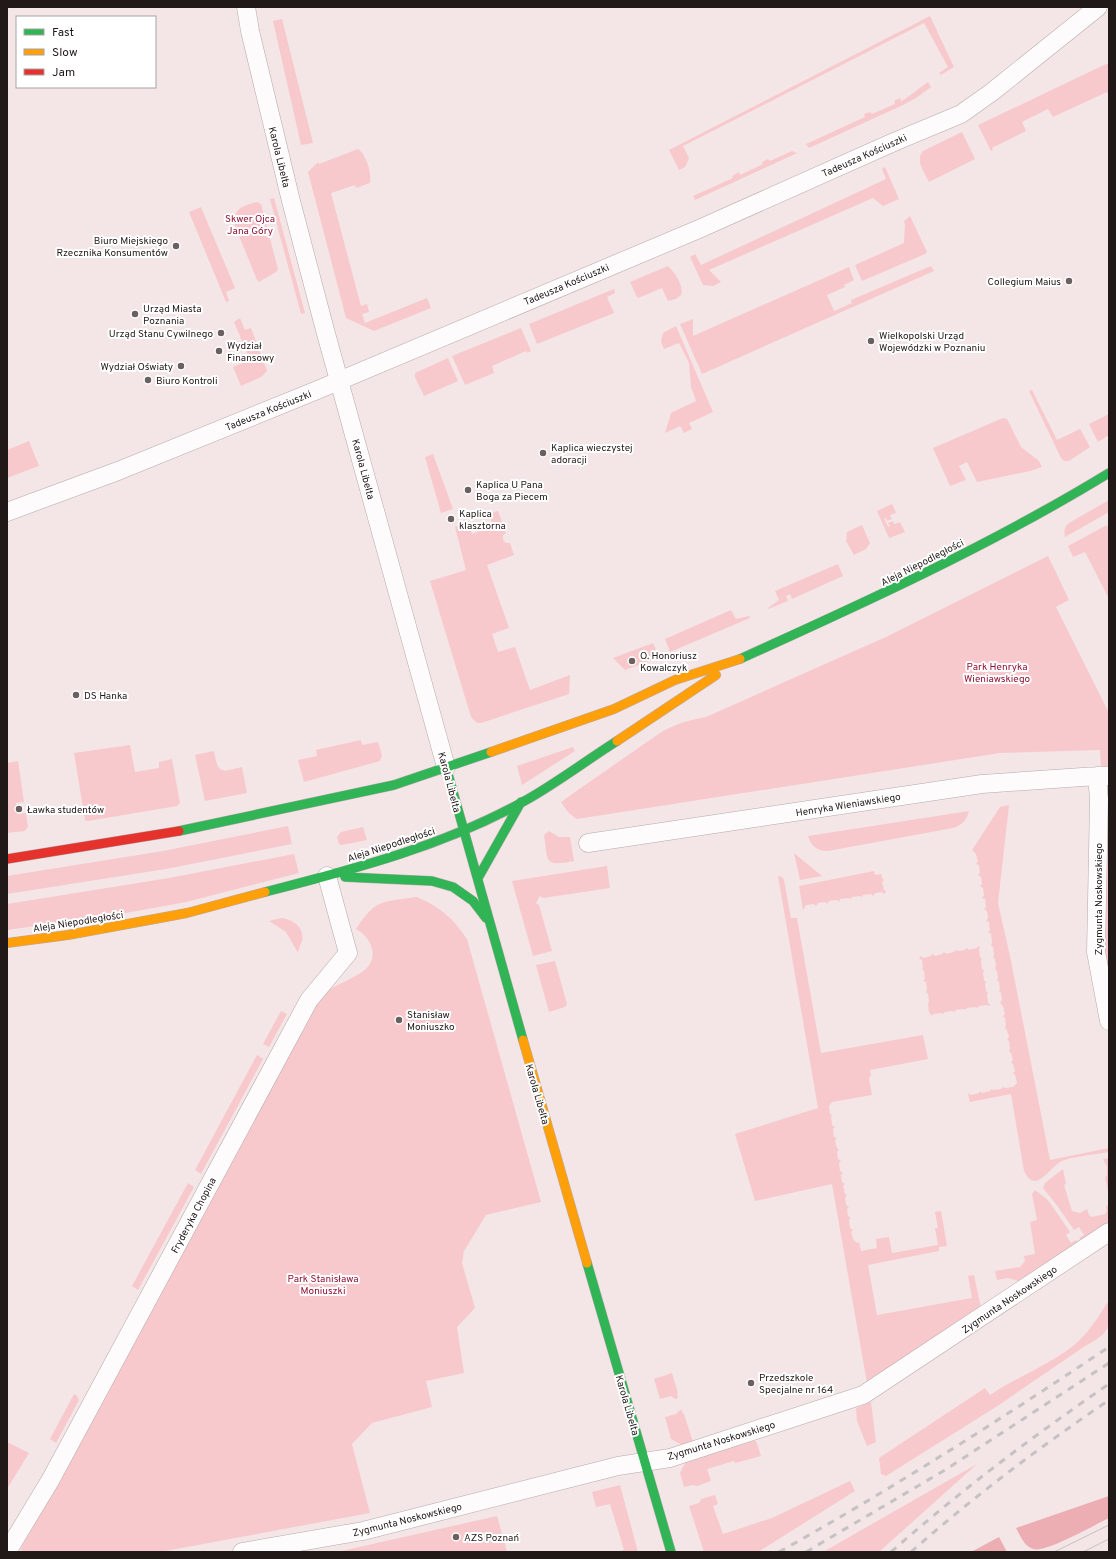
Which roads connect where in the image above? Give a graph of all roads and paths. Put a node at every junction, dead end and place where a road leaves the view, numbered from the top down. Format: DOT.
graph roads {
  1 [pos="246,7"];
  2 [pos="1098,7"];
  3 [pos="339,380"];
  4 [pos="1109,474"];
  5 [pos="7,512"];
  6 [pos="739,660"];
  7 [pos="446,767"];
  8 [pos="1103,776"];
  9 [pos="521,802"];
  10 [pos="463,831"];
  11 [pos="588,843"];
  12 [pos="7,860"];
  13 [pos="327,876"];
  14 [pos="478,878"];
  15 [pos="488,920"];
  16 [pos="7,943"];
  17 [pos="1109,1021"];
  18 [pos="1109,1232"];
  19 [pos="645,1461"];
  20 [pos="7,1552"];
  21 [pos="242,1552"];
  22 [pos="672,1552"];
  1 -- 3 [label="street, Karola Libelta"];
  2 -- 3 [label="street, Tadeusza Kościuszki"];
  3 -- 5 [label="street, Tadeusza Kościuszki"];
  3 -- 7 [label="street, Karola Libelta"];
  4 -- 6 [label="street, Aleja Niepodległości"];
  6 -- 7 [label="street, Aleja Niepodległości"];
  6 -- 9 [label="street, Aleja Niepodległości"];
  7 -- 10 [label="street, Karola Libelta"];
  7 -- 12 [label="street, Aleja Niepodległości"];
  8 -- 11 [label="street, Henryka Wieniawskiego"];
  8 -- 17 [label="street, Zygmunta Noskowskiego"];
  9 -- 10 [label="street, Aleja Niepodległości"];
  9 -- 14 [label="street"];
  10 -- 13 [label="street, Aleja Niepodległości"];
  10 -- 14 [label="street, Karola Libelta"];
  13 -- 15 [label="street"];
  13 -- 16 [label="street, Aleja Niepodległości"];
  13 -- 20 [label="street, Fryderyka Chopina"];
  14 -- 15 [label="street, Karola Libelta"];
  15 -- 19 [label="street, Karola Libelta"];
  18 -- 19 [label="street, Zygmunta Noskowskiego"];
  19 -- 21 [label="street, Zygmunta Noskowskiego"];
  19 -- 22 [label="street, Karola Libelta"];
}
